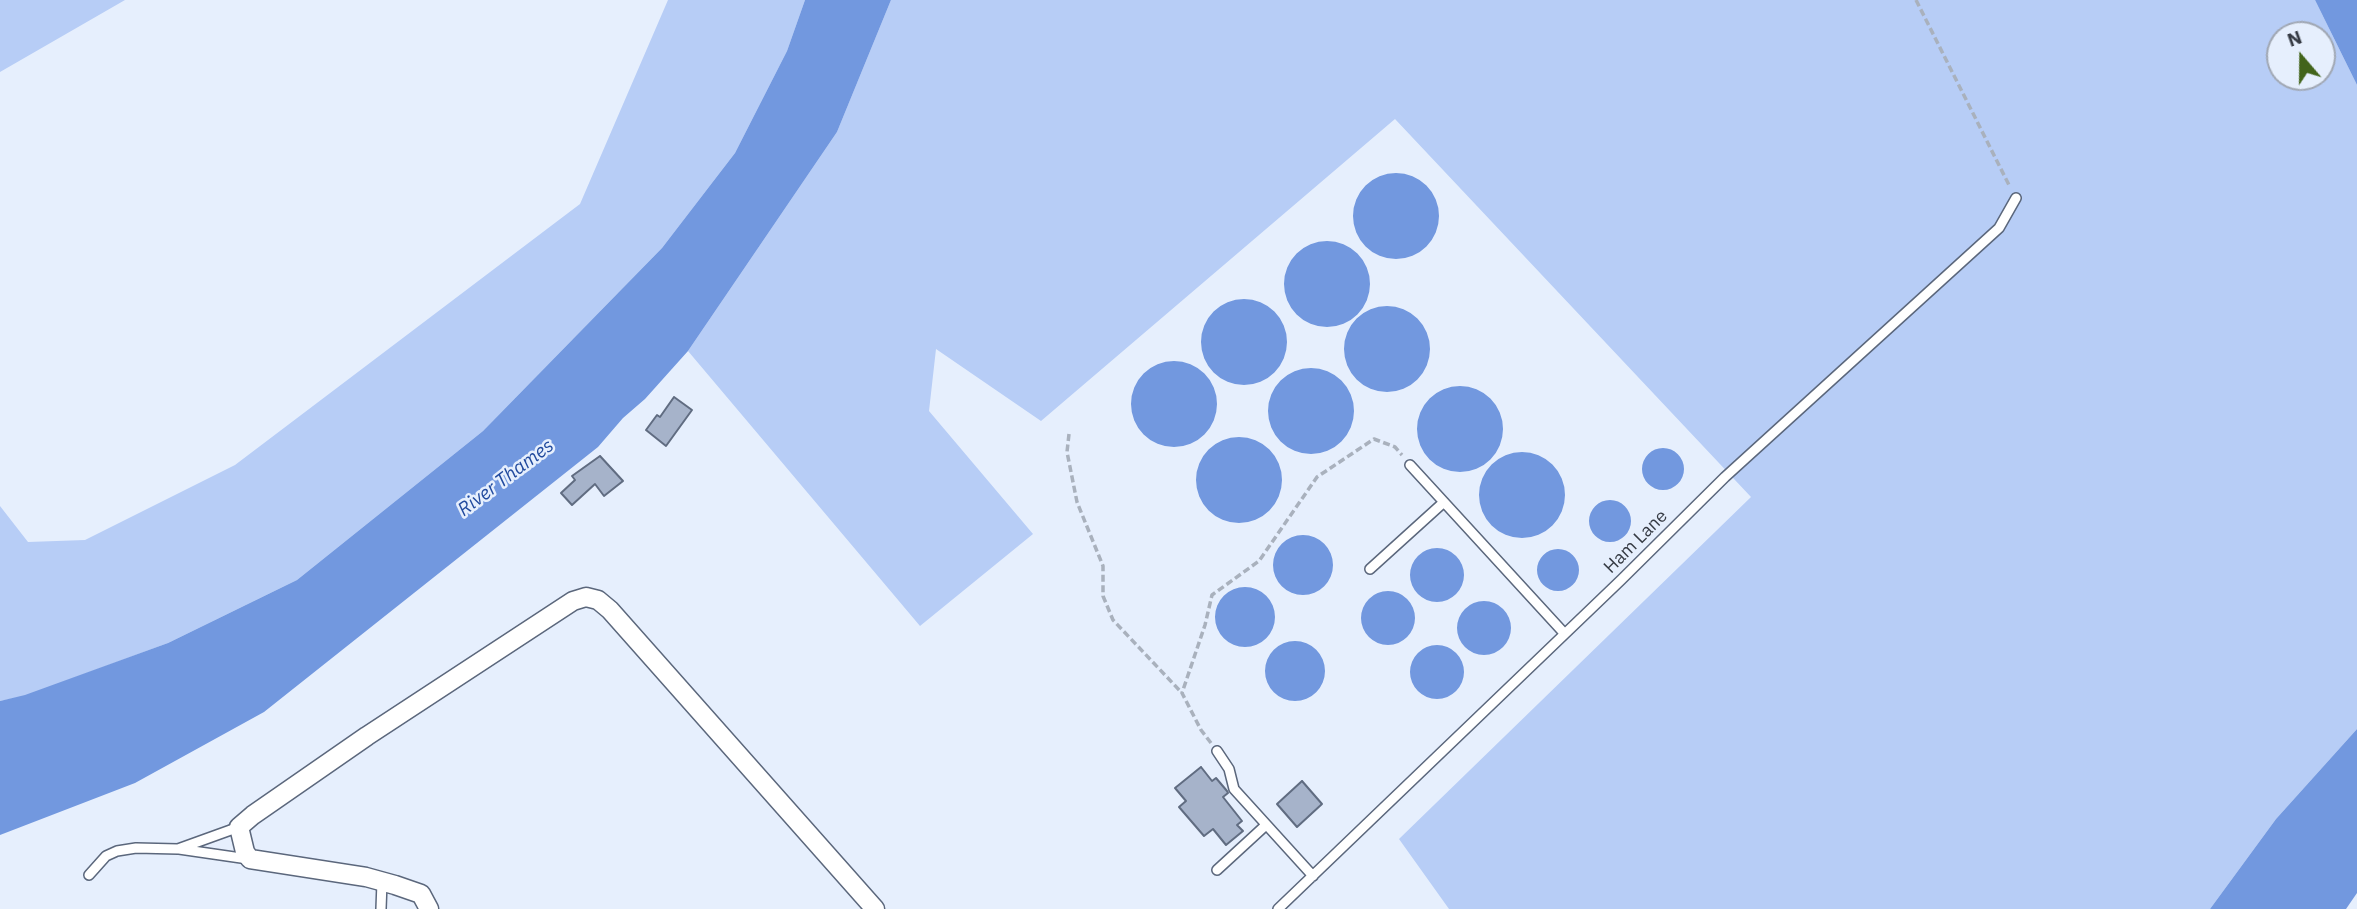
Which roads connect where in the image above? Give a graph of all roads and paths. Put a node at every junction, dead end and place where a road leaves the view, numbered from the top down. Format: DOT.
graph roads {
  1 [pos="1916,0"];
  2 [pos="2016,198"];
  3 [pos="1069,434"];
  4 [pos="1410,465"];
  5 [pos="1444,502"];
  6 [pos="1370,569"];
  7 [pos="1564,633"];
  8 [pos="1182,693"];
  9 [pos="1217,751"];
  10 [pos="1266,825"];
  11 [pos="239,827"];
  12 [pos="178,849"];
  13 [pos="250,859"];
  14 [pos="1217,870"];
  15 [pos="89,875"];
  16 [pos="1312,876"];
  17 [pos="382,882"];
  18 [pos="381,909"];
  19 [pos="429,909"];
  20 [pos="875,909"];
  21 [pos="1278,909"];
  1 -- 2 [label="path"];
  2 -- 7 [label="lane, Ham Lane"];
  3 -- 8 [label="path"];
  4 -- 5 [label="lane"];
  4 -- 8 [label="path"];
  5 -- 6 [label="lane"];
  5 -- 7 [label="lane"];
  7 -- 16 [label="lane, Ham Lane"];
  8 -- 9 [label="path"];
  9 -- 10 [label="lane"];
  10 -- 14 [label="lane"];
  10 -- 16 [label="lane"];
  11 -- 12 [label="lane"];
  11 -- 13 [label="street"];
  11 -- 20 [label="street"];
  12 -- 13 [label="lane"];
  12 -- 15 [label="lane"];
  13 -- 17 [label="street"];
  16 -- 21 [label="lane, Ham Lane"];
  17 -- 18 [label="lane"];
  17 -- 19 [label="street"];
}
